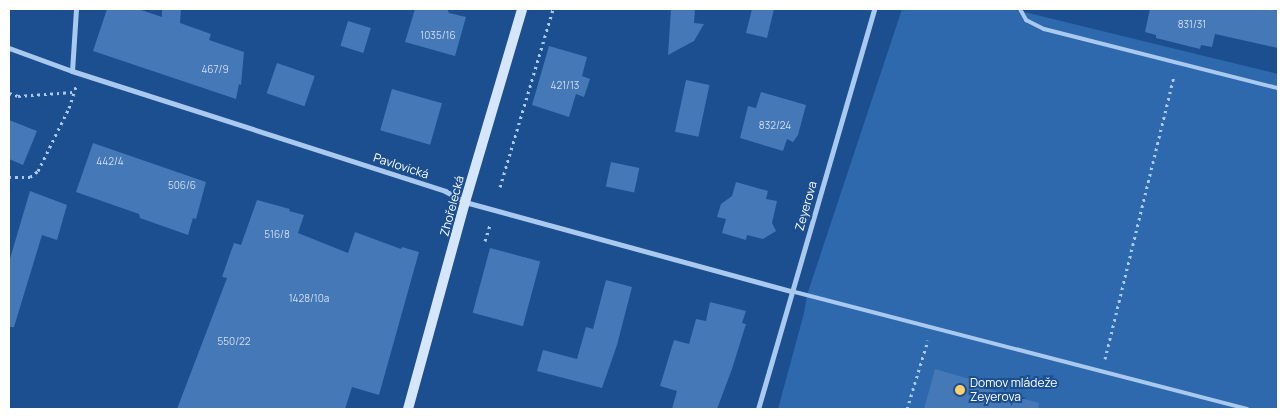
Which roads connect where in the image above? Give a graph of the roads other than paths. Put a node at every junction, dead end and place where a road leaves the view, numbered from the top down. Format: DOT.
graph roads {
  1 [pos="76,9"];
  2 [pos="522,9"];
  3 [pos="874,9"];
  4 [pos="1020,9"];
  5 [pos="9,48"];
  6 [pos="72,71"];
  7 [pos="1278,88"];
  8 [pos="465,202"];
  9 [pos="791,291"];
  10 [pos="408,409"];
  11 [pos="758,409"];
  12 [pos="1247,409"];
  1 -- 6 [label="street"];
  2 -- 8 [label="main road, Zhořelecká"];
  3 -- 9 [label="street, Zeyerova"];
  4 -- 7 [label="lane"];
  5 -- 6 [label="street, Pavlovická"];
  6 -- 8 [label="street, Pavlovická"];
  8 -- 9 [label="street, Pavlovická"];
  8 -- 10 [label="main road, Zhořelecká"];
  9 -- 11 [label="street, Zeyerova"];
  9 -- 12 [label="lane"];
}
